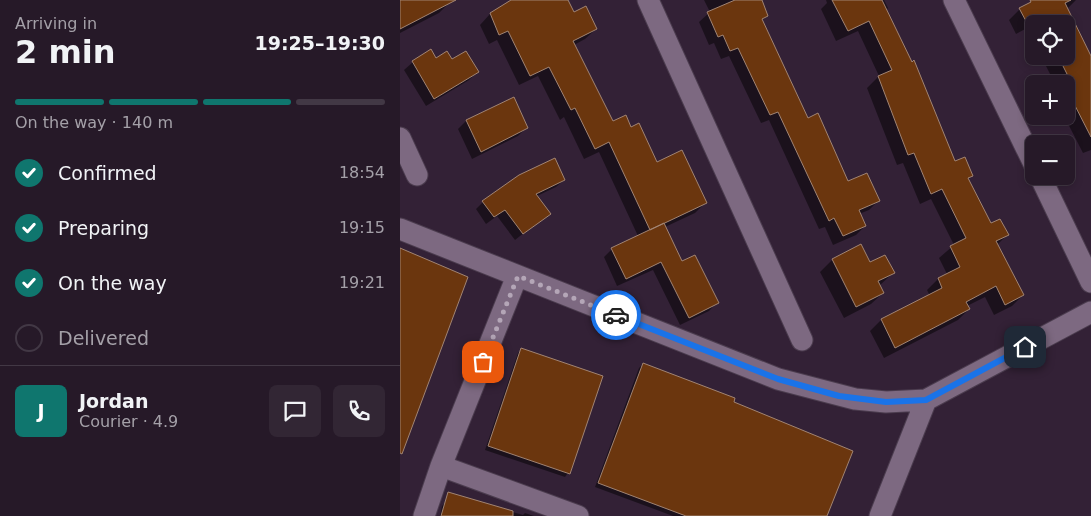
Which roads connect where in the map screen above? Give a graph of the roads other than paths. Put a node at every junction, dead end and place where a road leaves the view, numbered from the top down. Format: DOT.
graph roads {
  1 [pos="648,0"];
  2 [pos="954,0"];
  3 [pos="400,138"];
  4 [pos="1025,146"];
  5 [pos="417,176"];
  6 [pos="1044,185"];
  7 [pos="400,229"];
  8 [pos="518,276"];
  9 [pos="1091,282"];
  10 [pos="1091,312"];
  11 [pos="802,340"];
  12 [pos="926,400"];
  13 [pos="441,466"];
  14 [pos="424,516"];
  15 [pos="578,516"];
  16 [pos="880,516"];
  1 -- 11 [label="street"];
  2 -- 4 [label="street"];
  3 -- 5 [label="street"];
  6 -- 9 [label="street"];
  7 -- 8 [label="street"];
  8 -- 12 [label="street"];
  8 -- 13 [label="street"];
  10 -- 12 [label="street"];
  12 -- 16 [label="street"];
  13 -- 14 [label="street"];
  13 -- 15 [label="street"];
}
